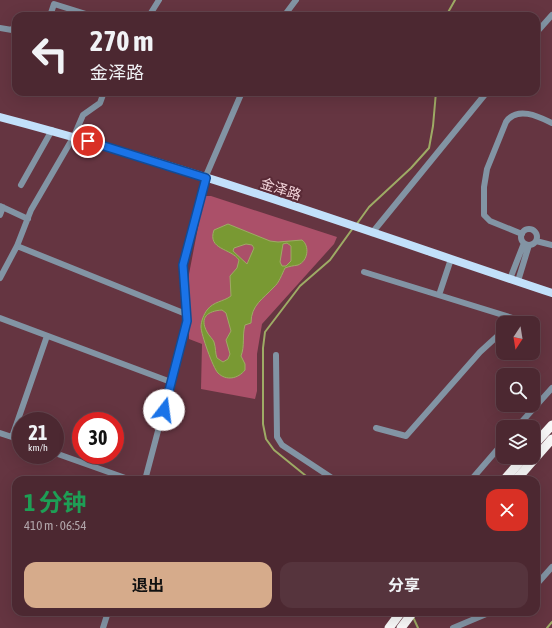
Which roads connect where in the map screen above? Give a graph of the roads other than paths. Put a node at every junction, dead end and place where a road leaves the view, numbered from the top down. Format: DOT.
graph roads {
  1 [pos="159,0"];
  2 [pos="296,0"];
  3 [pos="51,12"];
  4 [pos="80,12"];
  5 [pos="152,12"];
  6 [pos="287,12"];
  7 [pos="552,15"];
  8 [pos="0,28"];
  9 [pos="540,28"];
  10 [pos="12,30"];
  11 [pos="103,96"];
  12 [pos="240,96"];
  13 [pos="483,96"];
  14 [pos="0,117"];
  15 [pos="552,123"];
  16 [pos="52,130"];
  17 [pos="74,136"];
  18 [pos="206,178"];
  19 [pos="21,185"];
  20 [pos="2,207"];
  21 [pos="0,215"];
  22 [pos="28,219"];
  23 [pos="372,233"];
  24 [pos="522,234"];
  25 [pos="536,241"];
  26 [pos="527,244"];
  27 [pos="552,245"];
  28 [pos="16,246"];
  29 [pos="451,259"];
  30 [pos="364,272"];
  31 [pos="0,278"];
  32 [pos="514,280"];
  33 [pos="552,292"];
  34 [pos="439,295"];
  35 [pos="186,314"];
  36 [pos="506,316"];
  37 [pos="0,318"];
  38 [pos="47,336"];
  39 [pos="496,337"];
  40 [pos="276,355"];
  41 [pos="171,382"];
  42 [pos="552,388"];
  43 [pos="21,412"];
  44 [pos="523,420"];
  45 [pos="552,425"];
  46 [pos="376,428"];
  47 [pos="0,433"];
  48 [pos="12,437"];
  49 [pos="540,438"];
  50 [pos="552,439"];
  51 [pos="496,451"];
  52 [pos="64,456"];
  53 [pos="518,464"];
  54 [pos="120,476"];
  55 [pos="146,476"];
  56 [pos="329,476"];
  57 [pos="474,476"];
  58 [pos="507,476"];
  59 [pos="520,476"];
  60 [pos="552,567"];
  61 [pos="540,580"];
  62 [pos="107,616"];
  63 [pos="398,616"];
  64 [pos="410,616"];
  65 [pos="482,616"];
  66 [pos="403,626"];
  67 [pos="103,628"];
  68 [pos="389,628"];
  69 [pos="453,628"];
  1 -- 5 [label="street"];
  2 -- 6 [label="street"];
  3 -- 4 [label="street"];
  7 -- 9 [label="street"];
  8 -- 10 [label="street"];
  11 -- 17 [label="street"];
  12 -- 18 [label="street"];
  13 -- 23 [label="street"];
  14 -- 16 [label="main road, 金泽路"];
  15 -- 24 [label="street"];
  16 -- 17 [label="main road, 金泽路"];
  16 -- 19 [label="street"];
  17 -- 18 [label="main road, 金泽路"];
  17 -- 22 [label="street"];
  18 -- 23 [label="main road, 金泽路"];
  18 -- 35 [label="street"];
  20 -- 21 [label="street"];
  20 -- 22 [label="street"];
  22 -- 28 [label="street"];
  23 -- 29 [label="main road, 金泽路"];
  24 -- 25 [label="street"];
  24 -- 26 [label="street"];
  25 -- 26 [label="street"];
  25 -- 27 [label="street"];
  26 -- 32 [label="street"];
  28 -- 31 [label="street"];
  28 -- 35 [label="street"];
  29 -- 32 [label="main road, 金泽路"];
  29 -- 34 [label="street"];
  30 -- 34 [label="street"];
  32 -- 33 [label="main road, 金泽路"];
  34 -- 36 [label="street"];
  35 -- 41 [label="street"];
  37 -- 38 [label="street"];
  38 -- 41 [label="street"];
  38 -- 43 [label="street"];
  39 -- 46 [label="street"];
  40 -- 56 [label="street"];
  41 -- 55 [label="street"];
  42 -- 44 [label="street"];
  45 -- 49 [label="highway"];
  47 -- 48 [label="street"];
  50 -- 59 [label="highway"];
  51 -- 57 [label="street"];
  52 -- 54 [label="street"];
  53 -- 58 [label="highway"];
  60 -- 61 [label="street"];
  62 -- 67 [label="street"];
  63 -- 68 [label="highway"];
  64 -- 66 [label="highway"];
  65 -- 69 [label="street"];
}
